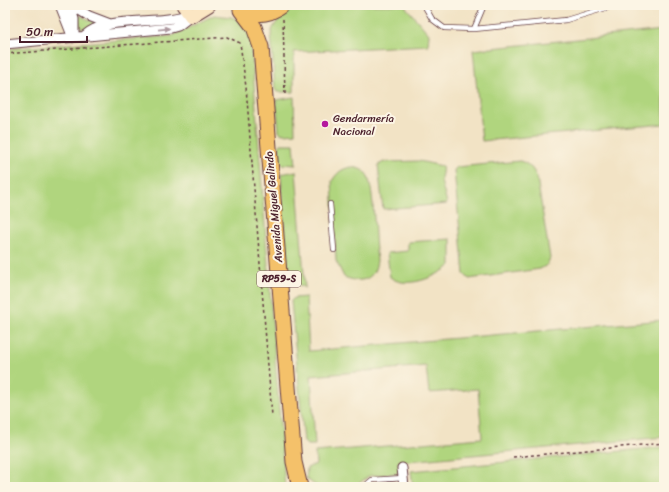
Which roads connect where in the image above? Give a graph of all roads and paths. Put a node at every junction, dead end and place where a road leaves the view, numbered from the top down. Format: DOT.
graph roads {
  1 [pos="60,5"];
  2 [pos="70,5"];
  3 [pos="201,5"];
  4 [pos="209,5"];
  5 [pos="424,5"];
  6 [pos="484,5"];
  7 [pos="616,5"];
  8 [pos="237,7"];
  9 [pos="188,11"];
  10 [pos="278,12"];
  11 [pos="112,24"];
  12 [pos="474,29"];
  13 [pos="83,37"];
  14 [pos="73,38"];
  15 [pos="5,44"];
  16 [pos="261,47"];
  17 [pos="5,54"];
  18 [pos="285,95"];
  19 [pos="330,204"];
  20 [pos="334,250"];
  21 [pos="272,416"];
  22 [pos="664,443"];
  23 [pos="513,457"];
  24 [pos="294,462"];
  25 [pos="402,468"];
  26 [pos="404,482"];
  27 [pos="291,487"];
  28 [pos="300,487"];
  29 [pos="364,487"];
  1 -- 14 [label="street"];
  2 -- 11 [label="street"];
  2 -- 14 [label="street"];
  3 -- 9 [label="main road"];
  4 -- 9 [label="main road"];
  5 -- 12 [label="lane"];
  6 -- 12 [label="lane"];
  7 -- 12 [label="lane"];
  8 -- 10 [label="main road"];
  8 -- 16 [label="main road, Avenida Miguel Galindo / RP59-S"];
  9 -- 11 [label="street"];
  13 -- 9 [label="street, one-way"];
  10 -- 16 [label="main road, Avenida Miguel Galindo / RP59-S"];
  10 -- 18 [label="path"];
  11 -- 13 [label="street"];
  13 -- 14 [label="street"];
  14 -- 15 [label="street"];
  16 -- 24 [label="main road, Avenida Miguel Galindo / RP59-S"];
  17 -- 21 [label="path"];
  19 -- 20 [label="lane"];
  22 -- 23 [label="path"];
  24 -- 27 [label="main road, Avenida Miguel Galindo / RP59-S"];
  24 -- 28 [label="main road, Avenida Miguel Galindo / RP59-S"];
  25 -- 26 [label="street"];
  26 -- 29 [label="lane"];
}
